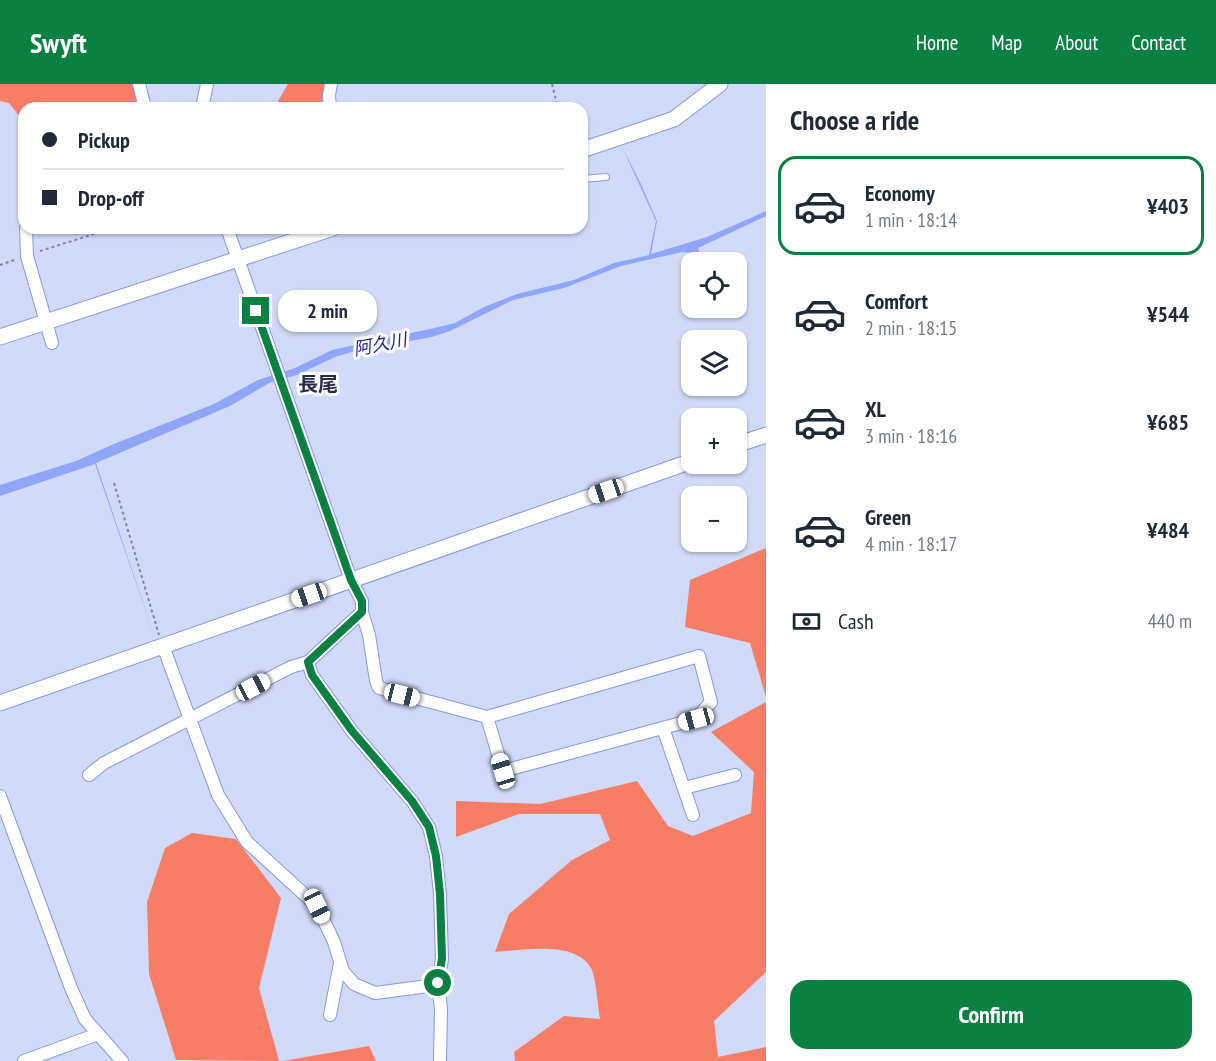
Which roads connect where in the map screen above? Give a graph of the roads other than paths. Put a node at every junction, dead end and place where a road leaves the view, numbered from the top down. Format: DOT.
graph roads {
  1 [pos="139,84"];
  2 [pos="207,84"];
  3 [pos="331,84"];
  4 [pos="720,84"];
  5 [pos="144,102"];
  6 [pos="203,102"];
  7 [pos="330,102"];
  8 [pos="588,148"];
  9 [pos="606,177"];
  10 [pos="588,178"];
  11 [pos="26,234"];
  12 [pos="229,234"];
  13 [pos="314,234"];
  14 [pos="239,258"];
  15 [pos="46,322"];
  16 [pos="0,337"];
  17 [pos="52,343"];
  18 [pos="766,435"];
  19 [pos="747,441"];
  20 [pos="681,465"];
  21 [pos="351,580"];
  22 [pos="362,612"];
  23 [pos="163,646"];
  24 [pos="308,662"];
  25 [pos="0,703"];
  26 [pos="487,717"];
  27 [pos="190,720"];
  28 [pos="663,728"];
  29 [pos="89,775"];
  30 [pos="735,775"];
  31 [pos="684,788"];
  32 [pos="0,796"];
  33 [pos="693,815"];
  34 [pos="340,963"];
  35 [pos="438,983"];
  36 [pos="330,1015"];
  37 [pos="98,1034"];
  38 [pos="24,1061"];
  39 [pos="122,1061"];
  40 [pos="440,1061"];
  1 -- 5 [label="street"];
  2 -- 6 [label="street"];
  3 -- 7 [label="street"];
  4 -- 8 [label="street"];
  9 -- 10 [label="lane"];
  11 -- 15 [label="street"];
  12 -- 14 [label="street"];
  13 -- 14 [label="street"];
  14 -- 15 [label="street"];
  14 -- 21 [label="street"];
  15 -- 16 [label="street"];
  15 -- 17 [label="street"];
  18 -- 19 [label="street"];
  20 -- 21 [label="street"];
  21 -- 22 [label="street"];
  21 -- 23 [label="street"];
  22 -- 24 [label="street"];
  22 -- 26 [label="street"];
  23 -- 25 [label="street"];
  23 -- 27 [label="street"];
  24 -- 27 [label="street"];
  24 -- 35 [label="street"];
  26 -- 28 [label="street"];
  26 -- 28 [label="street"];
  27 -- 29 [label="street"];
  27 -- 34 [label="street"];
  28 -- 31 [label="street"];
  30 -- 31 [label="street"];
  31 -- 33 [label="street"];
  32 -- 37 [label="street"];
  34 -- 35 [label="street"];
  34 -- 36 [label="street"];
  35 -- 40 [label="street"];
  37 -- 38 [label="street"];
  37 -- 39 [label="street"];
}
